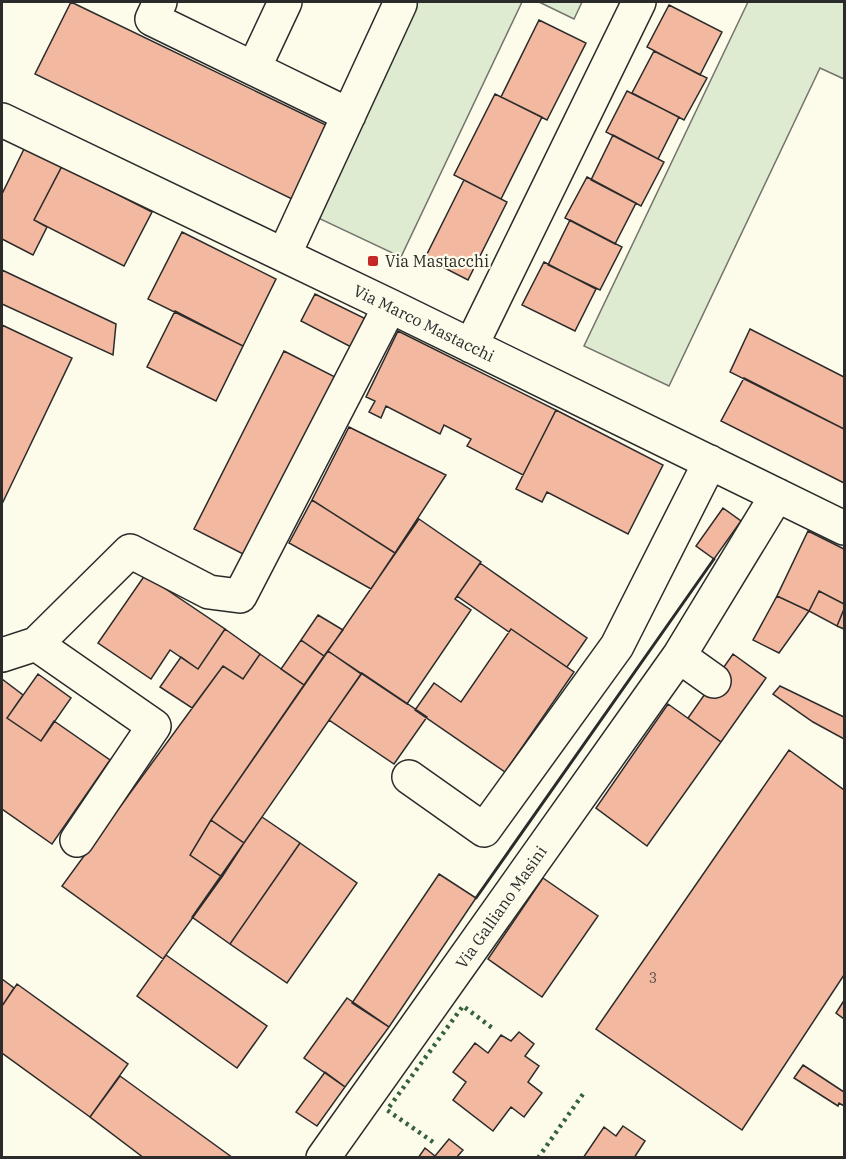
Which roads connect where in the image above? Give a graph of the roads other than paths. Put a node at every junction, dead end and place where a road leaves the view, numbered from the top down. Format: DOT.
graph roads {
  1 [pos="160,2"];
  2 [pos="285,2"];
  3 [pos="399,2"];
  4 [pos="639,2"];
  5 [pos="254,68"];
  6 [pos="349,115"];
  7 [pos="2,120"];
  8 [pos="284,255"];
  9 [pos="390,306"];
  10 [pos="471,346"];
  11 [pos="710,462"];
  12 [pos="777,495"];
  13 [pos="844,528"];
  14 [pos="36,644"];
  15 [pos="2,655"];
  16 [pos="680,656"];
  17 [pos="714,681"];
  18 [pos="409,777"];
  19 [pos="77,840"];
  20 [pos="322,1158"];
  1 -- 5 [label="street"];
  2 -- 5 [label="street"];
  3 -- 6 [label="street"];
  4 -- 10 [label="street"];
  5 -- 6 [label="street"];
  6 -- 8 [label="street"];
  7 -- 8 [label="street, Via Marco Mastacchi"];
  8 -- 9 [label="street, Via Marco Mastacchi"];
  9 -- 10 [label="street, Via Marco Mastacchi"];
  9 -- 14 [label="street"];
  10 -- 11 [label="street, Via Marco Mastacchi"];
  11 -- 12 [label="street, Via Marco Mastacchi"];
  11 -- 18 [label="street"];
  12 -- 13 [label="street, Via Marco Mastacchi"];
  12 -- 16 [label="street, Via Galliano Masini"];
  14 -- 15 [label="street"];
  14 -- 19 [label="street"];
  16 -- 17 [label="street"];
  16 -- 20 [label="street, Via Galliano Masini"];
}
